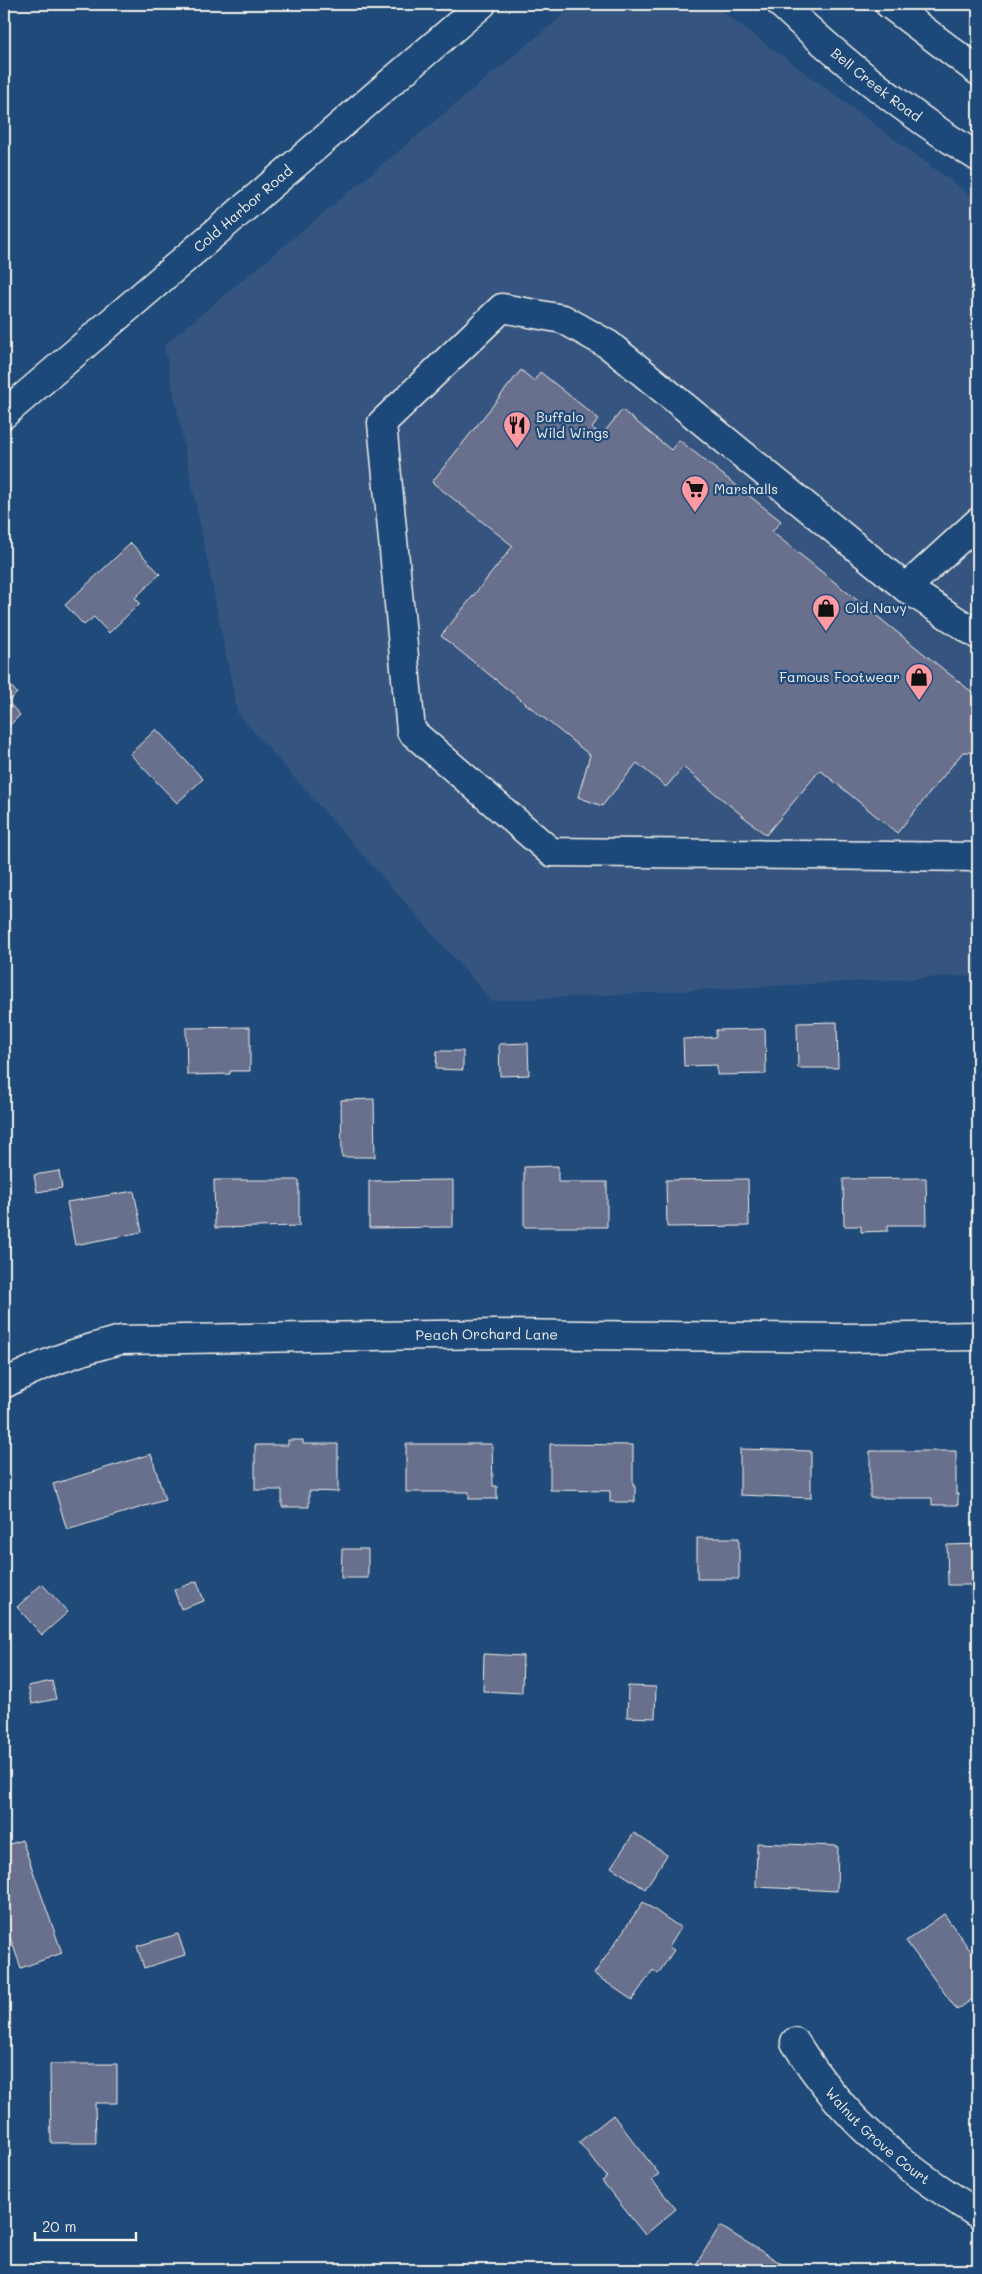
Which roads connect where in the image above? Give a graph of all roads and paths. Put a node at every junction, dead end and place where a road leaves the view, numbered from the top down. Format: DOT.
graph roads {
  1 [pos="482,4"];
  2 [pos="781,4"];
  3 [pos="889,4"];
  4 [pos="978,71"];
  5 [pos="978,157"];
  6 [pos="4,414"];
  7 [pos="978,522"];
  8 [pos="906,588"];
  9 [pos="978,635"];
  10 [pos="978,857"];
  11 [pos="978,1336"];
  12 [pos="4,1384"];
  13 [pos="794,2042"];
  14 [pos="978,2214"];
  1 -- 6 [label="street, Cold Harbor Road"];
  2 -- 5 [label="street, Bell Creek Road"];
  3 -- 4 [label="street"];
  7 -- 8 [label="street"];
  8 -- 9 [label="street"];
  8 -- 10 [label="street"];
  11 -- 12 [label="street, Peach Orchard Lane"];
  13 -- 14 [label="street, Walnut Grove Court"];
}
